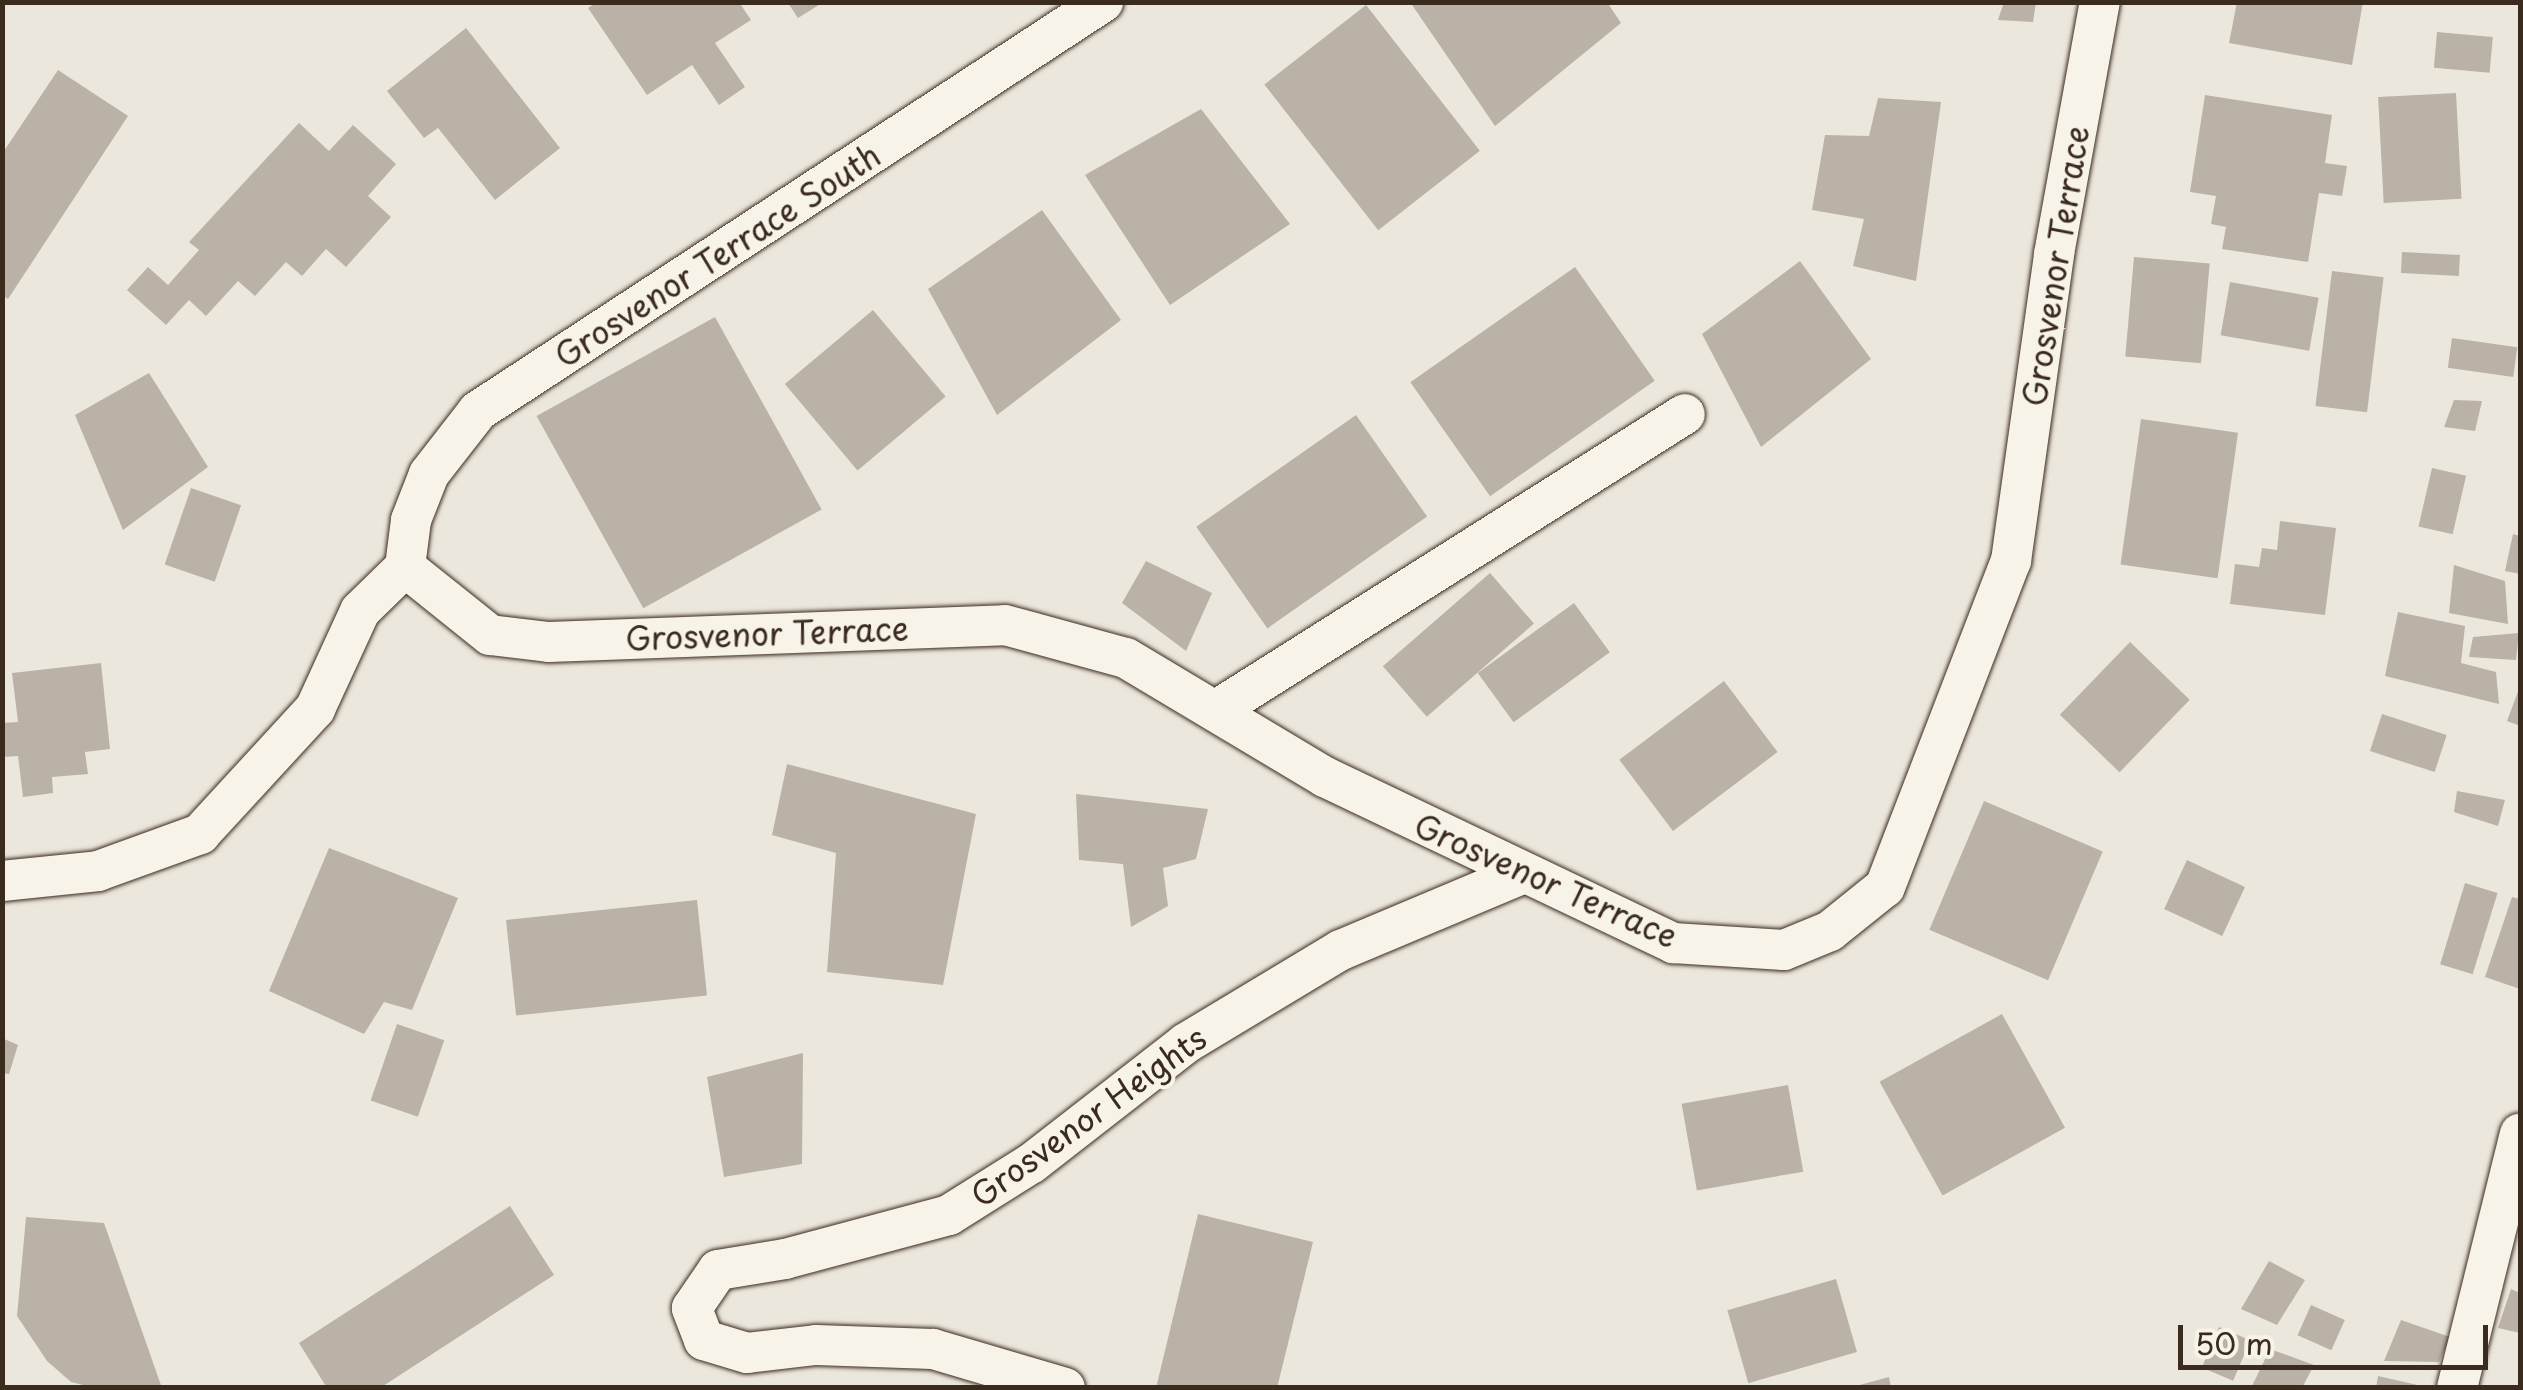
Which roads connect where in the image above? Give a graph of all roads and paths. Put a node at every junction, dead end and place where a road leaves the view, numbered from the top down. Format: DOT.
graph roads {
  1 [pos="1104,2"];
  2 [pos="2100,2"];
  3 [pos="1684,414"];
  4 [pos="404,566"];
  5 [pos="1218,710"];
  6 [pos="1522,874"];
  7 [pos="2,881"];
  8 [pos="2520,1134"];
  9 [pos="1065,1388"];
  10 [pos="2457,1388"];
  1 -- 4 [label="street, Grosvenor Terrace South"];
  2 -- 6 [label="street, Grosvenor Terrace"];
  3 -- 5 [label="street"];
  4 -- 5 [label="street, Grosvenor Terrace"];
  4 -- 7 [label="street"];
  5 -- 6 [label="street, Grosvenor Terrace"];
  6 -- 9 [label="street, Grosvenor Heights"];
  8 -- 10 [label="street"];
}
